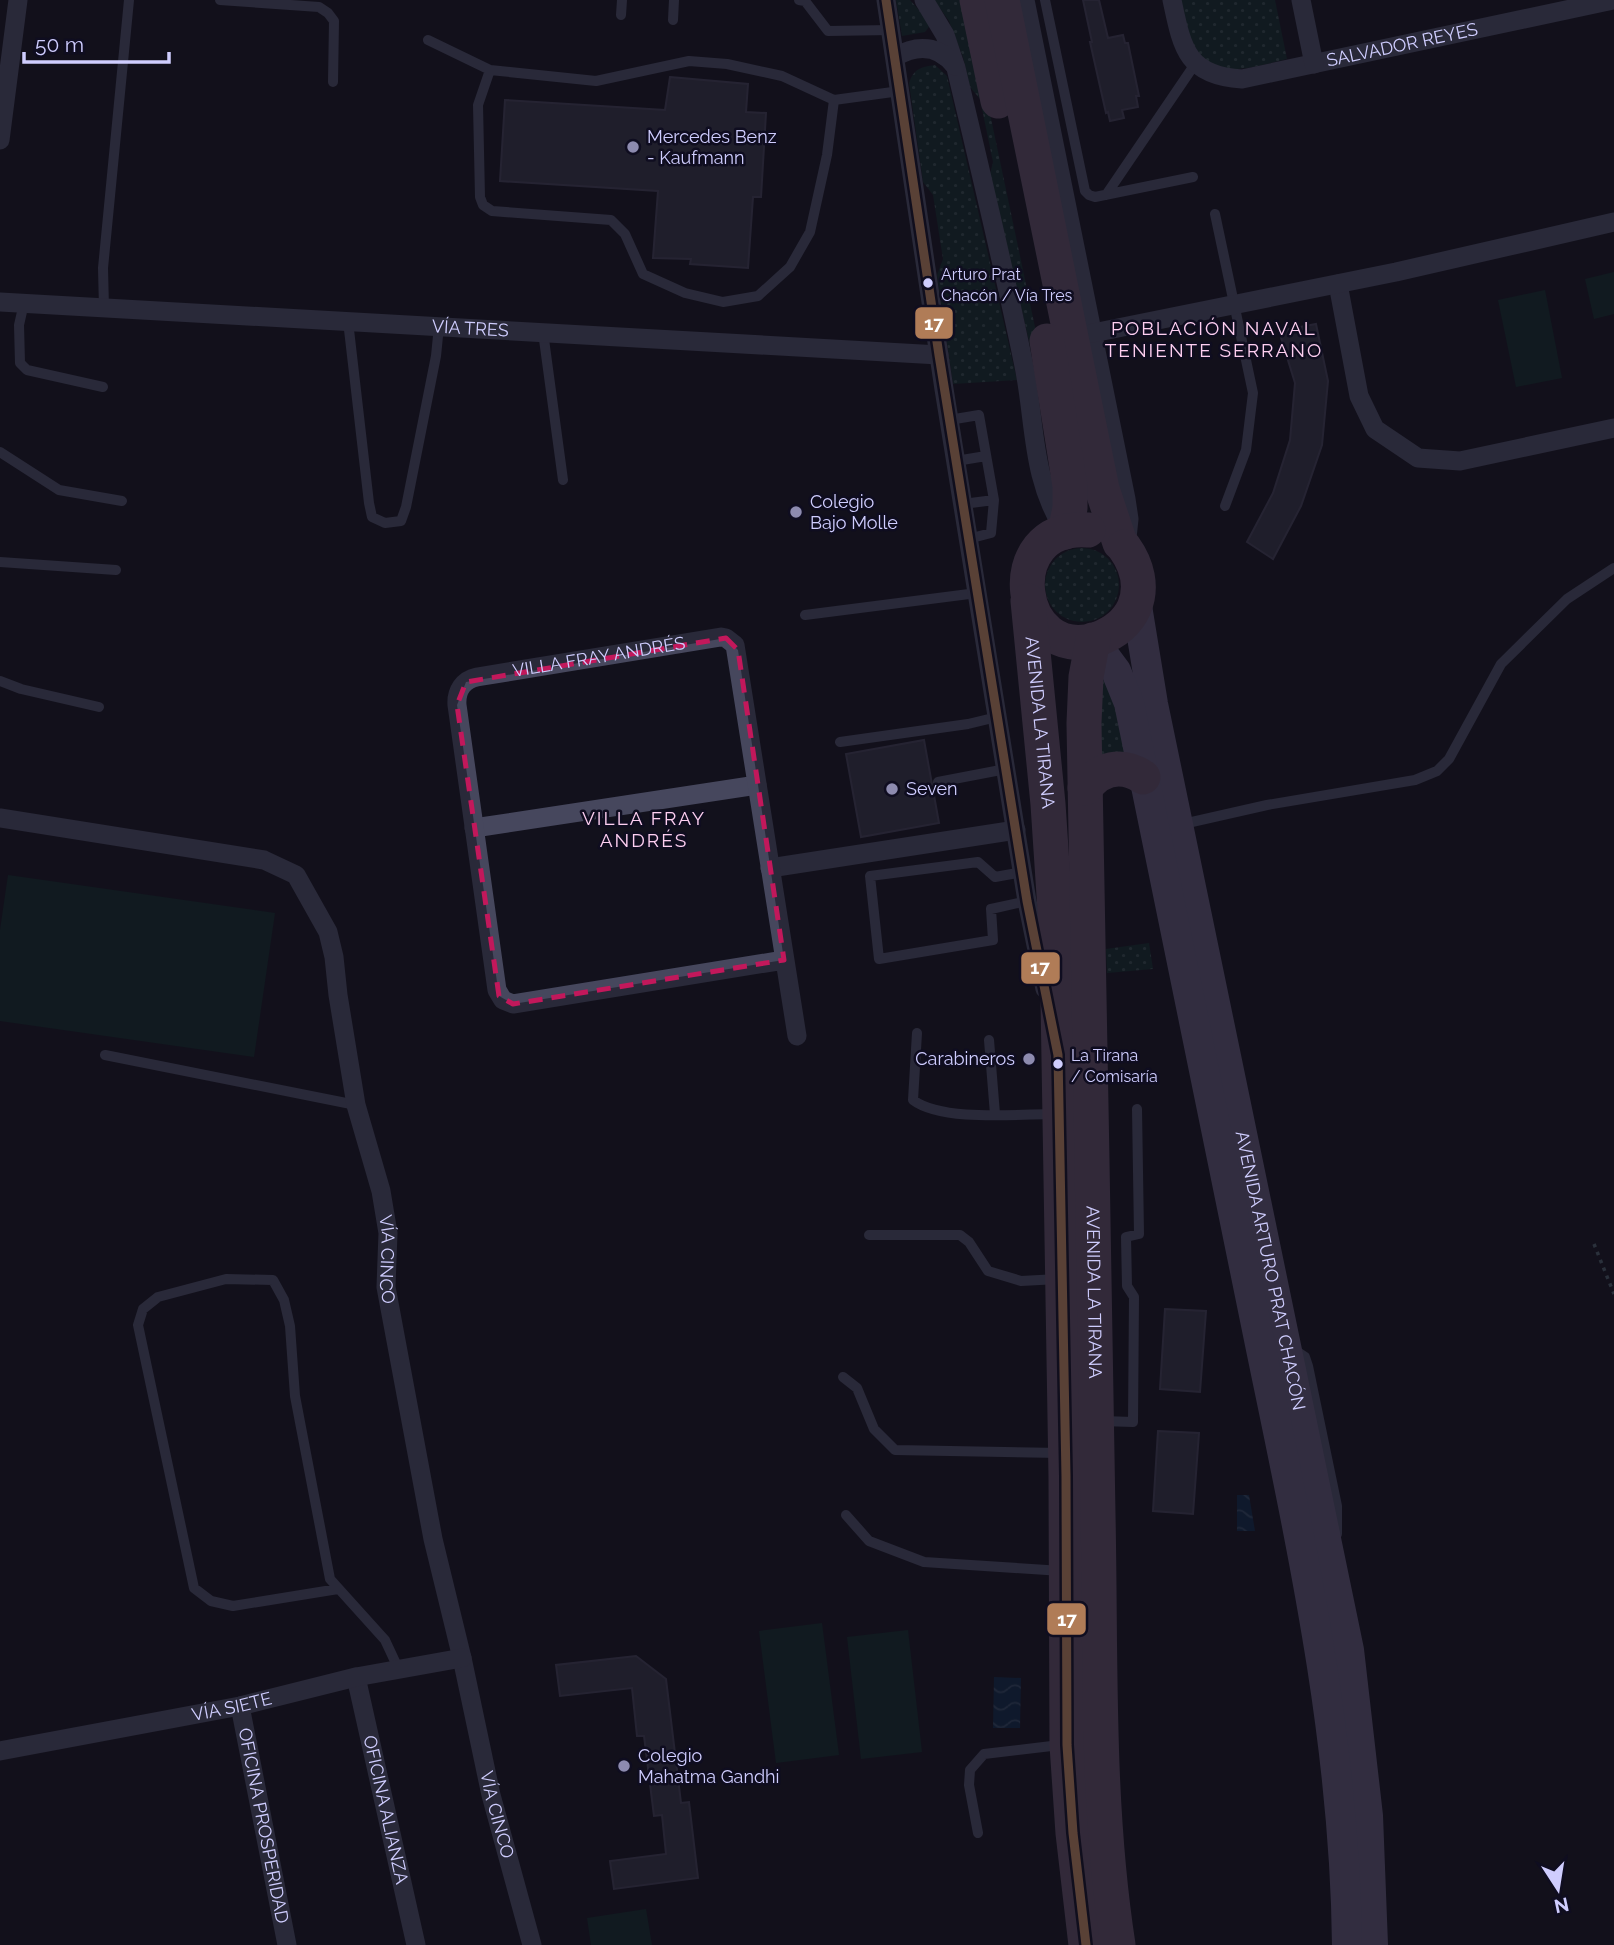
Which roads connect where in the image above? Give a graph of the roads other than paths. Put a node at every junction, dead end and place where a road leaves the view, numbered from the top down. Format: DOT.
graph roads {
  1 [pos="18,0"];
  2 [pos="129,0"];
  3 [pos="220,0"];
  4 [pos="622,0"];
  5 [pos="674,0"];
  6 [pos="799,0"];
  7 [pos="805,0"];
  8 [pos="887,0"];
  9 [pos="924,0"];
  10 [pos="977,0"];
  11 [pos="1002,0"];
  12 [pos="1025,0"];
  13 [pos="1045,0"];
  14 [pos="1172,0"];
  15 [pos="1301,0"];
  16 [pos="1613,0"];
  17 [pos="621,15"];
  18 [pos="673,20"];
  19 [pos="891,30"];
  20 [pos="428,40"];
  21 [pos="895,57"];
  22 [pos="1195,64"];
  23 [pos="1314,64"];
  24 [pos="956,68"];
  25 [pos="490,70"];
  26 [pos="333,82"];
  27 [pos="900,91"];
  28 [pos="834,100"];
  29 [pos="0,140"];
  30 [pos="1193,177"];
  31 [pos="1106,195"];
  32 [pos="1215,215"];
  33 [pos="1614,222"];
  34 [pos="1338,284"];
  35 [pos="0,302"];
  36 [pos="24,303"];
  37 [pos="1235,305"];
  38 [pos="104,308"];
  39 [pos="348,321"];
  40 [pos="439,326"];
  41 [pos="543,332"];
  42 [pos="1093,333"];
  43 [pos="939,355"];
  44 [pos="103,387"];
  45 [pos="949,420"];
  46 [pos="1614,428"];
  47 [pos="0,452"];
  48 [pos="986,456"];
  49 [pos="956,461"];
  50 [pos="562,480"];
  51 [pos="994,500"];
  52 [pos="122,501"];
  53 [pos="963,504"];
  54 [pos="1225,506"];
  55 [pos="1065,532"];
  56 [pos="968,539"];
  57 [pos="1122,545"];
  58 [pos="0,562"];
  59 [pos="1614,568"];
  60 [pos="116,570"];
  61 [pos="977,593"];
  62 [pos="1136,600"];
  63 [pos="1028,601"];
  64 [pos="805,615"];
  65 [pos="1093,640"];
  66 [pos="0,681"];
  67 [pos="99,707"];
  68 [pos="997,717"];
  69 [pos="840,742"];
  70 [pos="1006,769"];
  71 [pos="1143,777"];
  72 [pos="937,782"];
  73 [pos="757,785"];
  74 [pos="1086,788"];
  75 [pos="0,818"];
  76 [pos="1179,825"];
  77 [pos="474,828"];
  78 [pos="1016,830"];
  79 [pos="770,868"];
  80 [pos="1023,873"];
  81 [pos="1027,901"];
  82 [pos="784,960"];
  83 [pos="917,1033"];
  84 [pos="797,1036"];
  85 [pos="989,1040"];
  86 [pos="105,1055"];
  87 [pos="1058,1055"];
  88 [pos="356,1105"];
  89 [pos="1137,1109"];
  90 [pos="995,1114"];
  91 [pos="1059,1114"];
  92 [pos="869,1235"];
  93 [pos="1062,1279"];
  94 [pos="843,1377"];
  95 [pos="1096,1421"];
  96 [pos="1065,1453"];
  97 [pos="846,1516"];
  98 [pos="1066,1571"];
  99 [pos="338,1589"];
  100 [pos="463,1658"];
  101 [pos="399,1670"];
  102 [pos="355,1677"];
  103 [pos="240,1706"];
  104 [pos="1067,1745"];
  105 [pos="0,1751"];
  106 [pos="978,1833"];
  107 [pos="287,1945"];
  108 [pos="416,1945"];
  109 [pos="532,1945"];
  110 [pos="1086,1945"];
  111 [pos="1118,1945"];
  112 [pos="1347,1945"];
  113 [pos="1373,1945"];
  1 -- 29 [label="street"];
  2 -- 38 [label="lane"];
  3 -- 26 [label="lane"];
  4 -- 17 [label="lane"];
  5 -- 18 [label="lane"];
  6 -- 7 [label="lane"];
  7 -- 19 [label="lane"];
  8 -- 19 [label="street"];
  9 -- 24 [label="street"];
  10 -- 55 [label="highway"];
  11 -- 57 [label="highway, AVENIDA ARTURO PRAT CHACÓN"];
  12 -- 42 [label="street"];
  13 -- 31 [label="lane"];
  14 -- 22 [label="street"];
  15 -- 23 [label="street"];
  16 -- 23 [label="street, SALVADOR REYES"];
  19 -- 21 [label="street"];
  20 -- 25 [label="lane"];
  21 -- 24 [label="street"];
  21 -- 27 [label="street"];
  22 -- 23 [label="street, SALVADOR REYES"];
  22 -- 31 [label="lane"];
  24 -- 55 [label="street"];
  25 -- 28 [label="lane"];
  25 -- 28 [label="lane"];
  27 -- 28 [label="lane"];
  27 -- 43 [label="street"];
  30 -- 31 [label="lane"];
  32 -- 37 [label="lane"];
  33 -- 34 [label="street"];
  34 -- 37 [label="street"];
  34 -- 46 [label="street"];
  35 -- 36 [label="street, VÍA TRES"];
  36 -- 38 [label="street, VÍA TRES"];
  36 -- 44 [label="lane"];
  37 -- 42 [label="street"];
  37 -- 54 [label="lane"];
  38 -- 39 [label="street, VÍA TRES"];
  39 -- 40 [label="street, VÍA TRES"];
  39 -- 40 [label="lane"];
  40 -- 41 [label="street, VÍA TRES"];
  41 -- 43 [label="street, VÍA TRES"];
  41 -- 50 [label="lane"];
  42 -- 57 [label="street"];
  43 -- 45 [label="street, AVENIDA LA TIRANA"];
  45 -- 48 [label="lane"];
  45 -- 49 [label="street, AVENIDA LA TIRANA"];
  47 -- 52 [label="lane"];
  48 -- 49 [label="lane"];
  48 -- 51 [label="lane"];
  49 -- 53 [label="street, AVENIDA LA TIRANA"];
  51 -- 53 [label="lane"];
  51 -- 56 [label="lane"];
  53 -- 56 [label="street, AVENIDA LA TIRANA"];
  55 -- 57 [label="highway"];
  55 -- 63 [label="highway"];
  56 -- 61 [label="street, AVENIDA LA TIRANA"];
  57 -- 62 [label="highway, AVENIDA ARTURO PRAT CHACÓN"];
  58 -- 60 [label="lane"];
  59 -- 76 [label="lane"];
  61 -- 64 [label="lane"];
  61 -- 68 [label="street, AVENIDA LA TIRANA"];
  62 -- 65 [label="highway"];
  62 -- 76 [label="main road, AVENIDA ARTURO PRAT CHACÓN"];
  63 -- 65 [label="highway"];
  63 -- 87 [label="highway, AVENIDA LA TIRANA"];
  65 -- 71 [label="main road, AVENIDA ARTURO PRAT CHACÓN"];
  65 -- 74 [label="highway, AVENIDA LA TIRANA"];
  66 -- 67 [label="lane"];
  68 -- 69 [label="lane"];
  68 -- 70 [label="street, AVENIDA LA TIRANA"];
  70 -- 72 [label="lane"];
  70 -- 78 [label="street, AVENIDA LA TIRANA"];
  71 -- 74 [label="highway"];
  71 -- 112 [label="main road, AVENIDA ARTURO PRAT CHACÓN"];
  73 -- 77 [label="street"];
  73 -- 77 [label="street, VILLA FRAY ANDRÉS"];
  73 -- 79 [label="street, VILLA FRAY ANDRÉS"];
  74 -- 95 [label="highway, AVENIDA LA TIRANA"];
  75 -- 88 [label="street, VÍA CINCO"];
  76 -- 113 [label="main road, AVENIDA ARTURO PRAT CHACÓN"];
  77 -- 82 [label="street, VILLA FRAY ANDRÉS"];
  78 -- 79 [label="street"];
  78 -- 80 [label="street, AVENIDA LA TIRANA"];
  79 -- 82 [label="street, VILLA FRAY ANDRÉS"];
  80 -- 81 [label="street, AVENIDA LA TIRANA"];
  80 -- 81 [label="lane"];
  81 -- 87 [label="street, AVENIDA LA TIRANA"];
  82 -- 84 [label="street, VILLA FRAY ANDRÉS"];
  83 -- 90 [label="lane"];
  85 -- 90 [label="lane"];
  86 -- 88 [label="lane"];
  87 -- 91 [label="highway, AVENIDA LA TIRANA"];
  88 -- 100 [label="street, VÍA CINCO"];
  89 -- 95 [label="lane"];
  90 -- 91 [label="lane"];
  91 -- 93 [label="highway, AVENIDA LA TIRANA"];
  92 -- 93 [label="lane"];
  93 -- 96 [label="highway, AVENIDA LA TIRANA"];
  94 -- 96 [label="lane"];
  95 -- 111 [label="highway, AVENIDA LA TIRANA"];
  96 -- 98 [label="highway, AVENIDA LA TIRANA"];
  97 -- 98 [label="lane"];
  98 -- 104 [label="highway, AVENIDA LA TIRANA"];
  99 -- 99 [label="lane"];
  99 -- 101 [label="lane"];
  100 -- 101 [label="street, VÍA SIETE"];
  100 -- 109 [label="street, VÍA CINCO"];
  101 -- 102 [label="street, VÍA SIETE"];
  102 -- 103 [label="street, VÍA SIETE"];
  102 -- 108 [label="street, OFICINA ALIANZA"];
  103 -- 105 [label="street, VÍA SIETE"];
  103 -- 107 [label="street, OFICINA PROSPERIDAD"];
  104 -- 106 [label="lane"];
  104 -- 110 [label="highway, AVENIDA LA TIRANA"];
}
